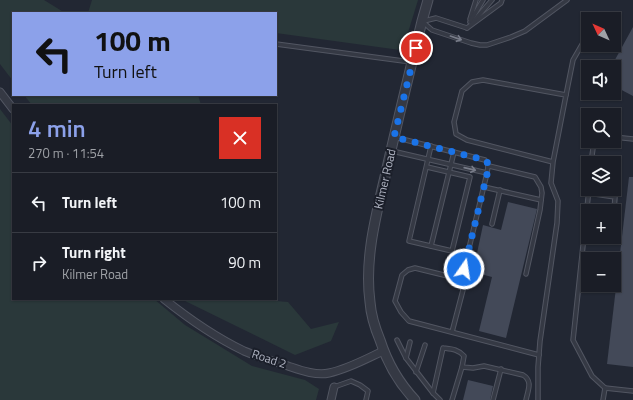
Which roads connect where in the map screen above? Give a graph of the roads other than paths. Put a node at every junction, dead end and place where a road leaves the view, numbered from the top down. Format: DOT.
graph roads {
  1 [pos="428,0"];
  2 [pos="476,0"];
  3 [pos="483,0"];
  4 [pos="492,0"];
  5 [pos="566,0"];
  6 [pos="503,1"];
  7 [pos="422,21"];
  8 [pos="467,28"];
  9 [pos="277,44"];
  10 [pos="581,46"];
  11 [pos="412,62"];
  12 [pos="0,92"];
  13 [pos="566,95"];
  14 [pos="12,108"];
  15 [pos="394,137"];
  16 [pos="621,138"];
  17 [pos="633,139"];
  18 [pos="431,146"];
  19 [pos="391,150"];
  20 [pos="454,152"];
  21 [pos="428,159"];
  22 [pos="553,162"];
  23 [pos="451,164"];
  24 [pos="489,166"];
  25 [pos="427,167"];
  26 [pos="449,172"];
  27 [pos="487,173"];
  28 [pos="484,187"];
  29 [pos="500,190"];
  30 [pos="610,196"];
  31 [pos="541,200"];
  32 [pos="614,204"];
  33 [pos="492,224"];
  34 [pos="583,244"];
  35 [pos="431,246"];
  36 [pos="464,269"];
  37 [pos="526,274"];
  38 [pos="165,300"];
  39 [pos="452,332"];
  40 [pos="397,340"];
  41 [pos="410,342"];
  42 [pos="425,345"];
  43 [pos="383,351"];
  44 [pos="539,355"];
  45 [pos="406,358"];
  46 [pos="462,368"];
  47 [pos="500,369"];
  48 [pos="416,372"];
  49 [pos="334,387"];
  50 [pos="605,388"];
  51 [pos="633,391"];
  52 [pos="433,393"];
  53 [pos="331,400"];
  54 [pos="367,400"];
  55 [pos="414,400"];
  56 [pos="440,400"];
  57 [pos="452,400"];
  58 [pos="493,400"];
  59 [pos="526,400"];
  60 [pos="538,400"];
  61 [pos="603,400"];
  1 -- 7 [label="street, Kilmer Road"];
  2 -- 8 [label="lane"];
  3 -- 8 [label="lane"];
  4 -- 8 [label="lane"];
  7 -- 5 [label="lane, one-way"];
  6 -- 8 [label="lane"];
  7 -- 8 [label="lane"];
  7 -- 11 [label="street, Kilmer Road"];
  9 -- 11 [label="lane"];
  10 -- 13 [label="lane"];
  11 -- 15 [label="street, Kilmer Road"];
  12 -- 14 [label="street"];
  13 -- 22 [label="lane"];
  13 -- 22 [label="lane"];
  15 -- 18 [label="lane"];
  15 -- 19 [label="street, Kilmer Road"];
  16 -- 17 [label="lane"];
  18 -- 20 [label="lane"];
  18 -- 21 [label="lane"];
  19 -- 21 [label="lane"];
  19 -- 43 [label="street, Kilmer Road"];
  20 -- 23 [label="lane"];
  20 -- 24 [label="lane"];
  21 -- 23 [label="lane"];
  21 -- 25 [label="lane"];
  22 -- 44 [label="lane"];
  23 -- 26 [label="lane"];
  23 -- 27 [label="lane, one-way"];
  24 -- 27 [label="lane"];
  24 -- 31 [label="lane"];
  25 -- 26 [label="lane"];
  25 -- 35 [label="lane"];
  26 -- 35 [label="lane"];
  26 -- 35 [label="lane"];
  27 -- 28 [label="lane"];
  28 -- 29 [label="lane"];
  28 -- 36 [label="lane"];
  29 -- 31 [label="lane"];
  29 -- 33 [label="lane"];
  30 -- 32 [label="lane"];
  31 -- 37 [label="lane"];
  34 -- 50 [label="lane"];
  38 -- 43 [label="street, Road 2"];
  39 -- 39 [label="lane"];
  39 -- 44 [label="lane"];
  40 -- 45 [label="lane"];
  41 -- 45 [label="lane"];
  42 -- 48 [label="lane"];
  43 -- 55 [label="street, Kilmer Road"];
  44 -- 60 [label="lane"];
  45 -- 48 [label="lane"];
  46 -- 47 [label="lane"];
  46 -- 52 [label="lane"];
  46 -- 57 [label="lane"];
  47 -- 58 [label="lane"];
  47 -- 59 [label="lane"];
  48 -- 52 [label="lane"];
  49 -- 53 [label="street"];
  49 -- 54 [label="lane"];
  50 -- 51 [label="lane"];
  50 -- 61 [label="lane"];
  52 -- 56 [label="lane"];
}
